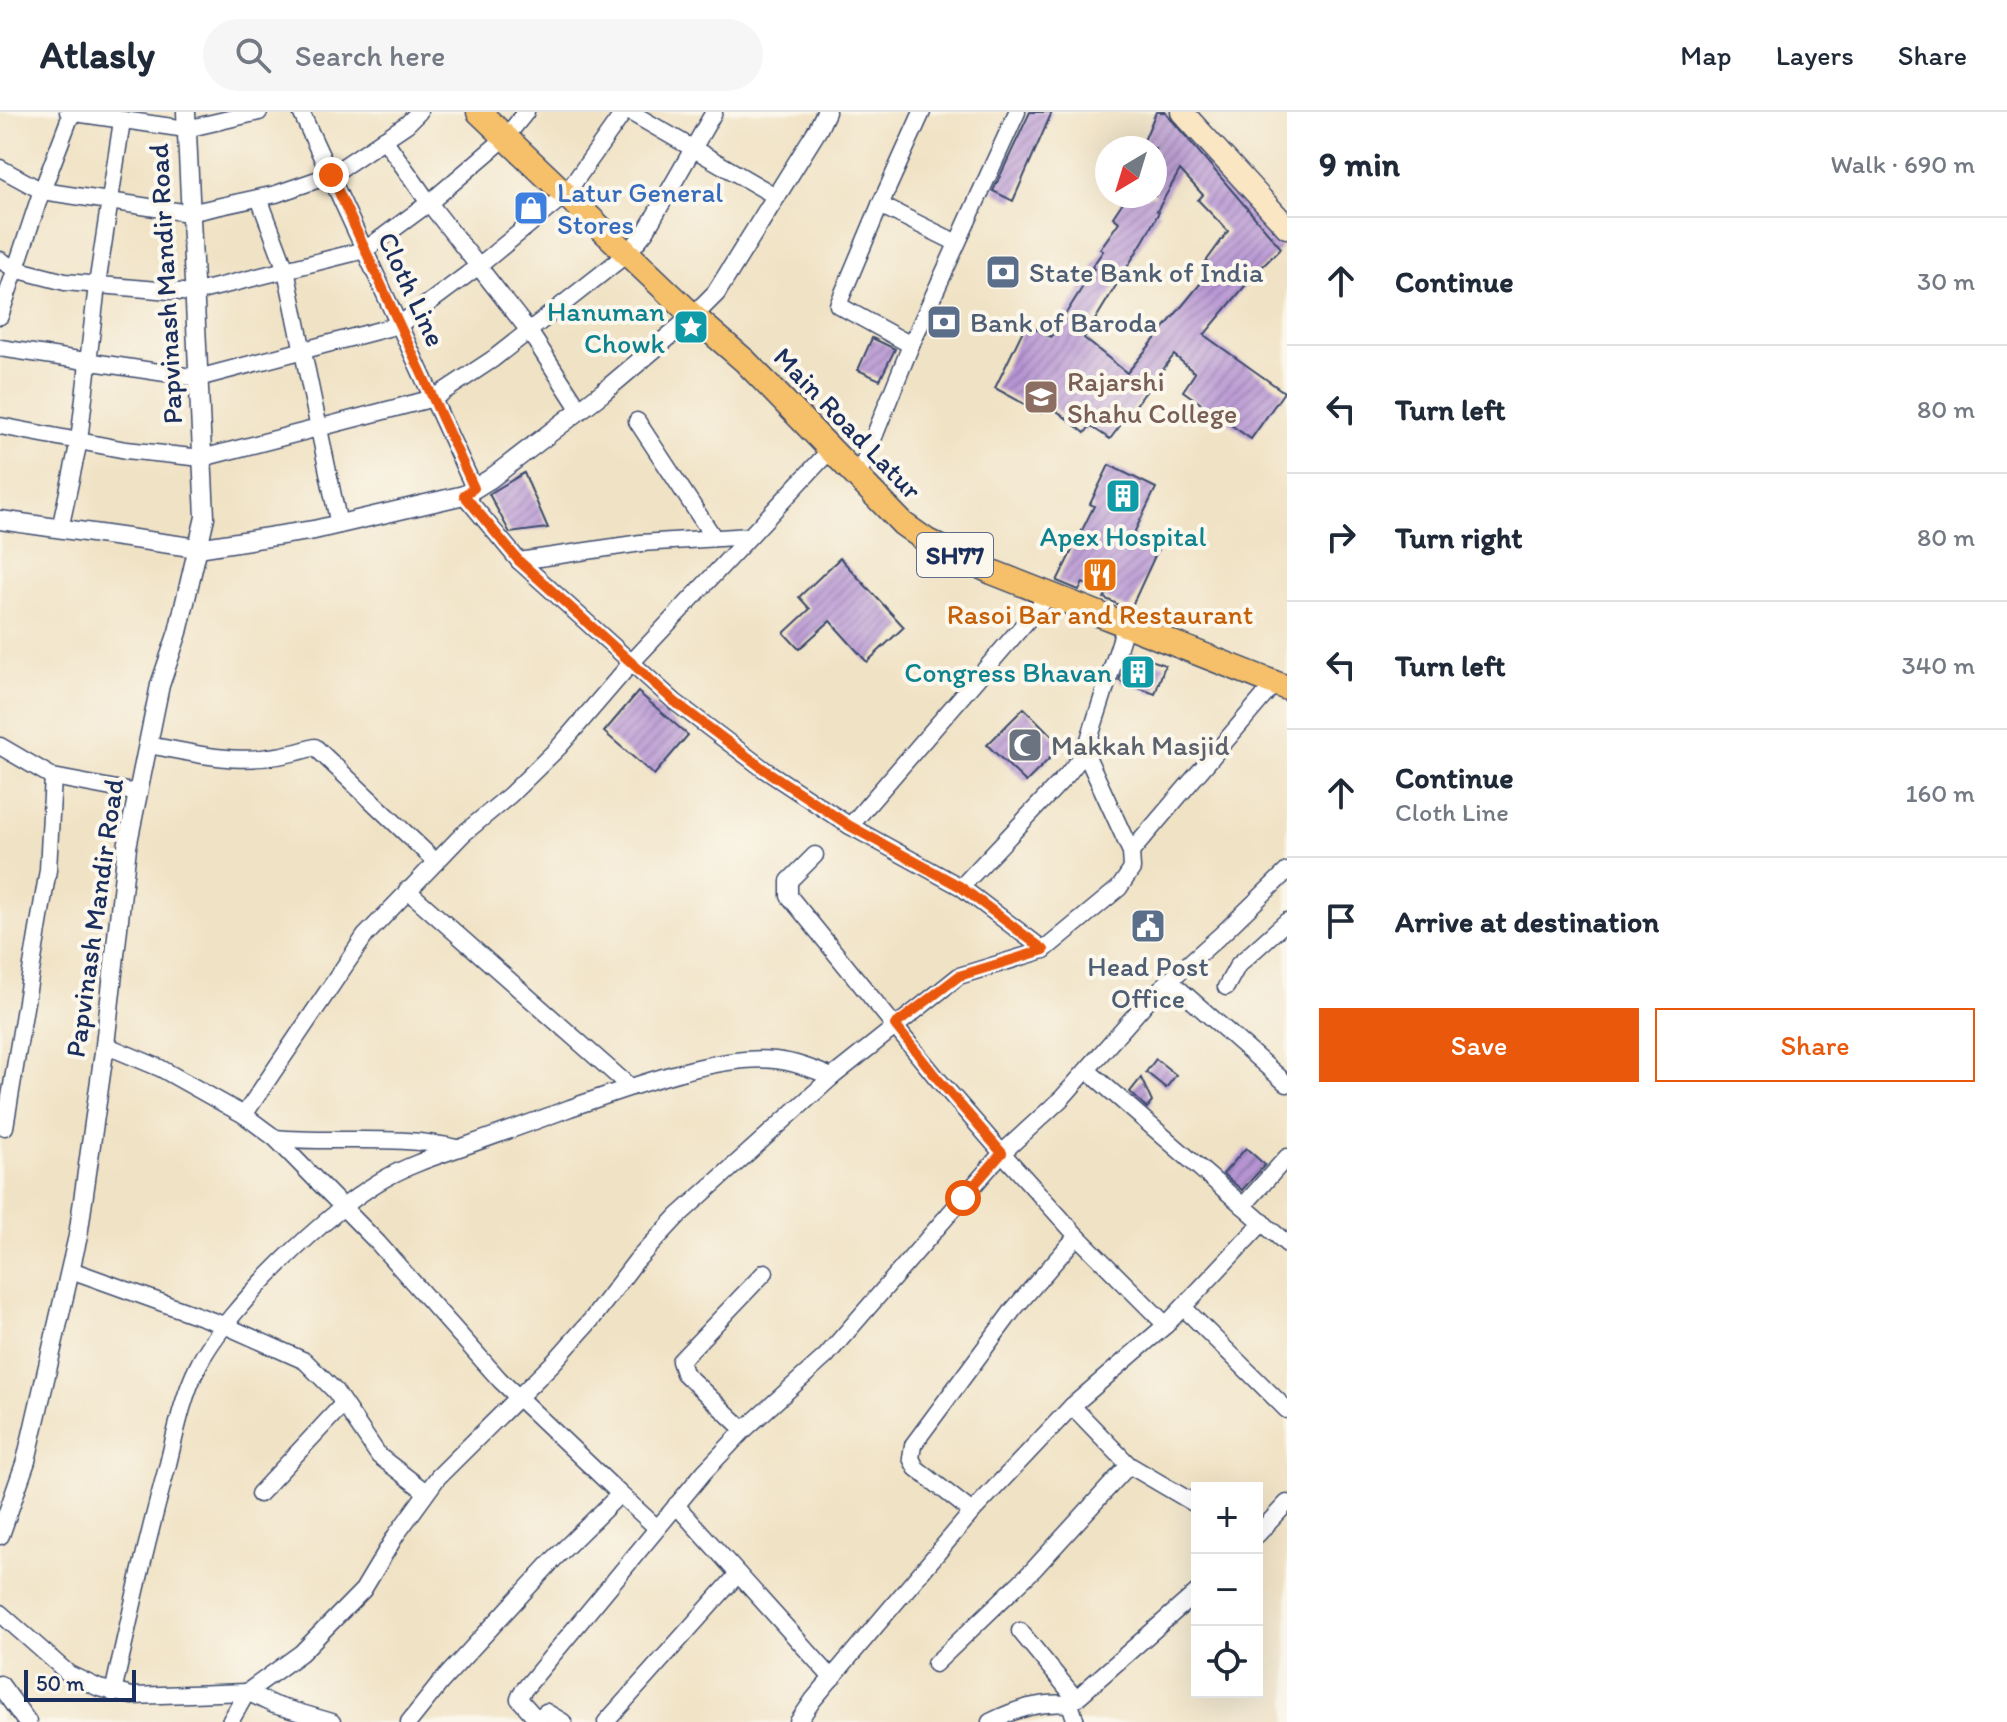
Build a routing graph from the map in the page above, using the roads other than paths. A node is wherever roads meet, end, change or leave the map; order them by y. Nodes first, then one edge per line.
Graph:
1 (259, 112) edge
2 (301, 112) edge
3 (419, 112) edge
4 (479, 112) edge
5 (526, 112) edge
6 (624, 112) edge
7 (630, 112) edge
8 (714, 112) edge
9 (826, 112) edge
10 (922, 112) edge
11 (1017, 112) edge
12 (1182, 112) edge
13 (71, 113) edge
14 (122, 121) junction
15 (186, 121) edge
16 (505, 138) junction
17 (384, 139) junction
18 (693, 147) junction
19 (0, 168) edge
20 (331, 175) junction
21 (42, 191) junction
22 (565, 195) junction
23 (777, 197) junction
24 (259, 198) junction
25 (109, 201) junction
26 (429, 203) junction
27 (880, 205) junction
28 (189, 213) junction
29 (1287, 227) edge
30 (957, 243) junction
31 (365, 250) junction
32 (628, 253) junction
33 (0, 260) edge
34 (480, 265) junction
35 (15, 269) junction
36 (286, 270) junction
37 (97, 285) junction
38 (193, 293) junction
39 (0, 316) edge
40 (693, 316) junction
41 (399, 325) junction
42 (529, 331) junction
43 (911, 345) junction
44 (0, 348) edge
45 (302, 350) junction
46 (89, 361) junction
47 (198, 378) junction
48 (434, 398) junction
49 (580, 410) junction
50 (637, 421) dead end
51 (0, 426) edge
52 (320, 429) junction
53 (79, 441) junction
54 (831, 449) junction
55 (202, 458) junction
56 (857, 479) junction
57 (469, 492) junction
58 (0, 520) edge
59 (339, 525) junction
60 (60, 529) junction
61 (750, 536) junction
62 (714, 538) junction
63 (198, 548) junction
64 (519, 561) junction
65 (1050, 594) junction
66 (1126, 624) junction
67 (632, 662) junction
68 (1281, 685) edge
69 (148, 745) junction
70 (0, 746) edge
71 (1085, 752) junction
72 (53, 777) junction
73 (138, 793) junction
74 (850, 826) junction
75 (1131, 852) junction
76 (815, 855) dead end
77 (436, 862) junction
78 (1287, 871) edge
79 (961, 887) junction
80 (407, 890) junction
81 (1287, 921) edge
82 (1044, 950) junction
83 (1170, 981) junction
84 (1226, 987) dead end
85 (895, 1025) junction
86 (105, 1045) junction
87 (1087, 1070) junction
88 (832, 1077) junction
89 (1287, 1084) edge
90 (630, 1087) junction
91 (244, 1115) junction
92 (5, 1127) dead end
93 (275, 1138) junction
94 (458, 1148) junction
95 (1002, 1153) junction
96 (1287, 1157) edge
97 (1243, 1206) junction
98 (344, 1207) junction
99 (1263, 1222) junction
100 (1077, 1236) junction
101 (1287, 1244) edge
102 (71, 1270) junction
103 (765, 1272) dead end
104 (1184, 1308) junction
105 (224, 1325) junction
106 (1166, 1325) junction
107 (518, 1399) junction
108 (343, 1404) junction
109 (1072, 1406) junction
110 (1287, 1410) edge
111 (744, 1430) junction
112 (1129, 1465) junction
113 (426, 1492) junction
114 (259, 1494) dead end
115 (620, 1494) junction
116 (1191, 1501) edge
117 (1287, 1503) edge
118 (676, 1505) junction
119 (972, 1512) junction
120 (657, 1528) junction
121 (1263, 1529) edge
122 (0, 1535) edge
123 (738, 1574) junction
124 (1191, 1597) edge
125 (0, 1613) edge
126 (1020, 1631) dead end
127 (935, 1664) dead end
128 (832, 1678) junction
129 (0, 1685) edge
130 (247, 1692) junction
131 (113, 1693) junction
132 (1073, 1701) junction
133 (804, 1719) edge
134 (535, 1720) edge
135 (27, 1722) edge
136 (230, 1722) edge
137 (332, 1722) edge
138 (409, 1722) edge
139 (563, 1722) edge
140 (606, 1722) edge
141 (990, 1722) edge
142 (1076, 1722) edge

1 - 15 street
2 - 20 street, Cloth Line
3 - 17 street
4 - 16 main road, Main Road Latur / SH77
5 - 16 street
6 - 22 street
7 - 18 street
8 - 18 street
9 - 23 street
10 - 27 street
11 - 30 street
12 - 29 main road
13 - 14 street
13 - 21 street
14 - 15 street
14 - 25 street
15 - 28 street, Papvinash Mandir Road
16 - 22 main road, Main Road Latur / SH77
16 - 26 street
17 - 20 street
17 - 26 street
18 - 23 street
18 - 32 street
19 - 21 street
20 - 24 street
20 - 31 street, Cloth Line
21 - 25 street
21 - 35 street
22 - 32 main road, Main Road Latur / SH77
22 - 34 street
23 - 40 street
24 - 28 street
24 - 36 street
25 - 28 street
25 - 37 street
26 - 31 street
26 - 34 street
27 - 30 street
27 - 43 street
28 - 38 street, Papvinash Mandir Road
30 - 43 street
31 - 36 street
31 - 41 street, Cloth Line
32 - 40 main road, Main Road Latur / SH77
32 - 42 street
33 - 35 street
34 - 41 street
34 - 42 street
35 - 37 street
35 - 39 street
36 - 38 street
36 - 45 street
37 - 38 street
37 - 46 street
38 - 47 street, Papvinash Mandir Road
40 - 49 street
40 - 54 main road, Main Road Latur / SH77
41 - 45 street
41 - 48 street, Cloth Line
42 - 48 street
42 - 49 street
43 - 56 street
44 - 46 street
45 - 47 street
45 - 52 street
46 - 47 street
46 - 53 street
47 - 55 street, Papvinash Mandir Road
48 - 52 street
48 - 57 street, Cloth Line
49 - 57 street
50 - 62 street
51 - 53 street
52 - 55 street
52 - 59 street
53 - 55 street
53 - 60 street
54 - 56 main road, Main Road Latur / SH77
54 - 61 street
55 - 63 street, Papvinash Mandir Road
56 - 65 main road, Main Road Latur / SH77
57 - 59 street
57 - 64 street, Cloth Line
58 - 60 street
59 - 63 street
60 - 63 street
61 - 62 street
61 - 67 street
62 - 64 street
63 - 69 street, Papvinash Mandir Road
64 - 67 street, Cloth Line
65 - 66 main road, Main Road Latur / SH77
65 - 74 street
66 - 68 main road, Main Road Latur / SH77
66 - 71 street
67 - 74 street, Cloth Line
67 - 77 street
68 - 75 street
69 - 73 street, Papvinash Mandir Road
69 - 77 street
70 - 72 street
71 - 75 street
71 - 79 street
72 - 73 street
72 - 92 street
73 - 86 street, Papvinash Mandir Road
74 - 79 street, Cloth Line
75 - 82 street
76 - 85 street
77 - 80 street
78 - 83 street
79 - 82 street, Cloth Line
80 - 90 street
80 - 91 street
81 - 84 street
82 - 85 street
83 - 87 street
83 - 89 street
85 - 88 street
85 - 95 street
86 - 91 street
86 - 102 street, Papvinash Mandir Road
87 - 95 street
87 - 97 street
88 - 90 street
88 - 107 street
90 - 94 street
91 - 93 street
93 - 94 street
93 - 98 street
94 - 98 street
95 - 100 street
95 - 111 street
96 - 97 street
97 - 99 street
98 - 105 street
98 - 107 street
99 - 101 street
99 - 104 street
100 - 106 street
100 - 119 street
102 - 105 street
102 - 122 street, Papvinash Mandir Road
103 - 111 street
104 - 106 street
104 - 110 street
105 - 108 street
105 - 131 street
106 - 109 street
107 - 113 street
107 - 115 street
108 - 113 street
108 - 114 street
109 - 112 street
109 - 119 street
111 - 118 street
112 - 116 street
112 - 127 street
113 - 130 street
115 - 120 street
115 - 138 street
117 - 121 street
118 - 120 street
118 - 123 street
119 - 128 street
120 - 134 street
123 - 128 street
123 - 140 street
124 - 132 street
125 - 131 street
126 - 132 street
128 - 133 street
129 - 135 street
130 - 131 street
130 - 136 street
130 - 137 street
132 - 141 street
132 - 142 street
134 - 139 street

